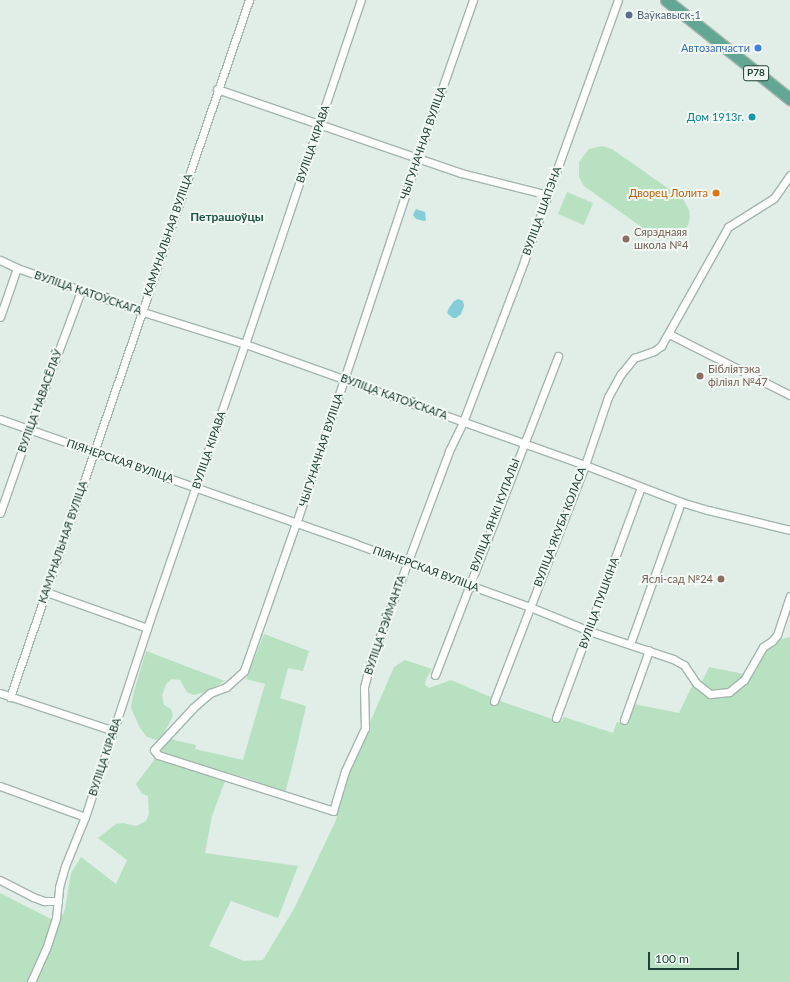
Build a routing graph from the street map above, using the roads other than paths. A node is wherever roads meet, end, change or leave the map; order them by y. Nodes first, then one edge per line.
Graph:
1 (249, 0) edge
2 (361, 0) edge
3 (473, 0) edge
4 (618, 0) edge
5 (666, 0) edge
6 (217, 89) junction
7 (790, 100) edge
8 (319, 124) junction
9 (418, 157) junction
10 (790, 175) edge
11 (548, 196) junction
12 (0, 260) edge
13 (17, 268) junction
14 (82, 291) junction
15 (143, 312) junction
16 (0, 317) edge
17 (669, 334) junction
18 (246, 344) junction
19 (558, 356) dead end
20 (344, 380) junction
21 (790, 396) edge
22 (0, 419) edge
23 (463, 422) junction
24 (29, 430) junction
25 (523, 443) junction
26 (93, 453) junction
27 (585, 465) junction
28 (196, 487) junction
29 (641, 487) junction
30 (681, 502) junction
31 (0, 512) edge
32 (296, 523) junction
33 (790, 530) edge
34 (408, 562) junction
35 (469, 585) junction
36 (46, 592) junction
37 (790, 596) edge
38 (530, 607) junction
39 (147, 628) junction
40 (589, 630) junction
41 (630, 644) junction
42 (649, 650) junction
43 (435, 675) dead end
44 (0, 693) edge
45 (10, 697) junction
46 (494, 701) dead end
47 (556, 718) dead end
48 (624, 720) dead end
49 (114, 731) junction
50 (154, 750) joint
51 (0, 786) edge
52 (85, 817) junction
53 (0, 880) edge
54 (58, 901) junction
55 (31, 982) edge

1 - 6 street, КАМУНАЛЬНАЯ ВУЛІЦА
2 - 8 street, ВУЛІЦА КІРАВА
3 - 9 street, ЧЫГУНАЧНАЯ ВУЛІЦА
4 - 11 street, ВУЛІЦА ШАПЭНА
5 - 7 main road, Р78
6 - 8 street
6 - 15 street, КАМУНАЛЬНАЯ ВУЛІЦА
8 - 9 street
8 - 18 street, ВУЛІЦА КІРАВА
9 - 11 street
9 - 20 street, ЧЫГУНАЧНАЯ ВУЛІЦА
10 - 17 street
11 - 23 street, ВУЛІЦА ШАПЭНА
12 - 13 street, ВУЛІЦА КАТОЎСКАГА
13 - 14 street, ВУЛІЦА КАТОЎСКАГА
13 - 16 street
14 - 15 street, ВУЛІЦА КАТОЎСКАГА
14 - 24 street, ВУЛІЦА НАВАСЁЛАЎ
15 - 18 street, ВУЛІЦА КАТОЎСКАГА
15 - 26 street, КАМУНАЛЬНАЯ ВУЛІЦА
17 - 21 street
17 - 27 street, ВУЛІЦА ЯКУБА КОЛАСА
18 - 20 street, ВУЛІЦА КАТОЎСКАГА
18 - 28 street, ВУЛІЦА КІРАВА
19 - 25 street, ВУЛІЦА ЯНКІ КУПАЛЫ
20 - 23 street, ВУЛІЦА КАТОЎСКАГА
20 - 32 street, ЧЫГУНАЧНАЯ ВУЛІЦА
22 - 24 street, ПІЯНЕРСКАЯ ВУЛІЦА
23 - 25 street, ВУЛІЦА КАТОЎСКАГА
23 - 34 street, ВУЛІЦА РЭЙМАНТА
24 - 26 street, ПІЯНЕРСКАЯ ВУЛІЦА
24 - 31 street, ВУЛІЦА НАВАСЁЛАЎ
25 - 27 street, ВУЛІЦА КАТОЎСКАГА
25 - 35 street, ВУЛІЦА ЯНКІ КУПАЛЫ
26 - 28 street, ПІЯНЕРСКАЯ ВУЛІЦА
26 - 36 street, КАМУНАЛЬНАЯ ВУЛІЦА
27 - 29 street, ВУЛІЦА КАТОЎСКАГА
27 - 38 street, ВУЛІЦА ЯКУБА КОЛАСА
28 - 32 street, ПІЯНЕРСКАЯ ВУЛІЦА
28 - 39 street, ВУЛІЦА КІРАВА
29 - 30 street, ВУЛІЦА КАТОЎСКАГА
29 - 40 street, ВУЛІЦА ПУШКІНА
30 - 33 street, ВУЛІЦА КАТОЎСКАГА
30 - 41 street
32 - 34 street, ПІЯНЕРСКАЯ ВУЛІЦА
32 - 50 street, ЧЫГУНАЧНАЯ ВУЛІЦА
34 - 35 street, ПІЯНЕРСКАЯ ВУЛІЦА
34 - 50 street, ВУЛІЦА РЭЙМАНТА
35 - 38 street, ПІЯНЕРСКАЯ ВУЛІЦА
35 - 43 street, ВУЛІЦА ЯНКІ КУПАЛЫ
36 - 39 street
36 - 45 street, КАМУНАЛЬНАЯ ВУЛІЦА
37 - 42 street, ПІЯНЕРСКАЯ ВУЛІЦА
38 - 40 street, ПІЯНЕРСКАЯ ВУЛІЦА
38 - 46 street, ВУЛІЦА ЯКУБА КОЛАСА
39 - 49 street, ВУЛІЦА КІРАВА
40 - 41 street, ПІЯНЕРСКАЯ ВУЛІЦА
40 - 47 street, ВУЛІЦА ПУШКІНА
41 - 42 street, ПІЯНЕРСКАЯ ВУЛІЦА
42 - 48 street
44 - 45 street
45 - 49 street
49 - 52 street, ВУЛІЦА КІРАВА
51 - 52 street
52 - 54 street, ВУЛІЦА КІРАВА
53 - 54 street
54 - 55 street, ВУЛІЦА КІРАВА

